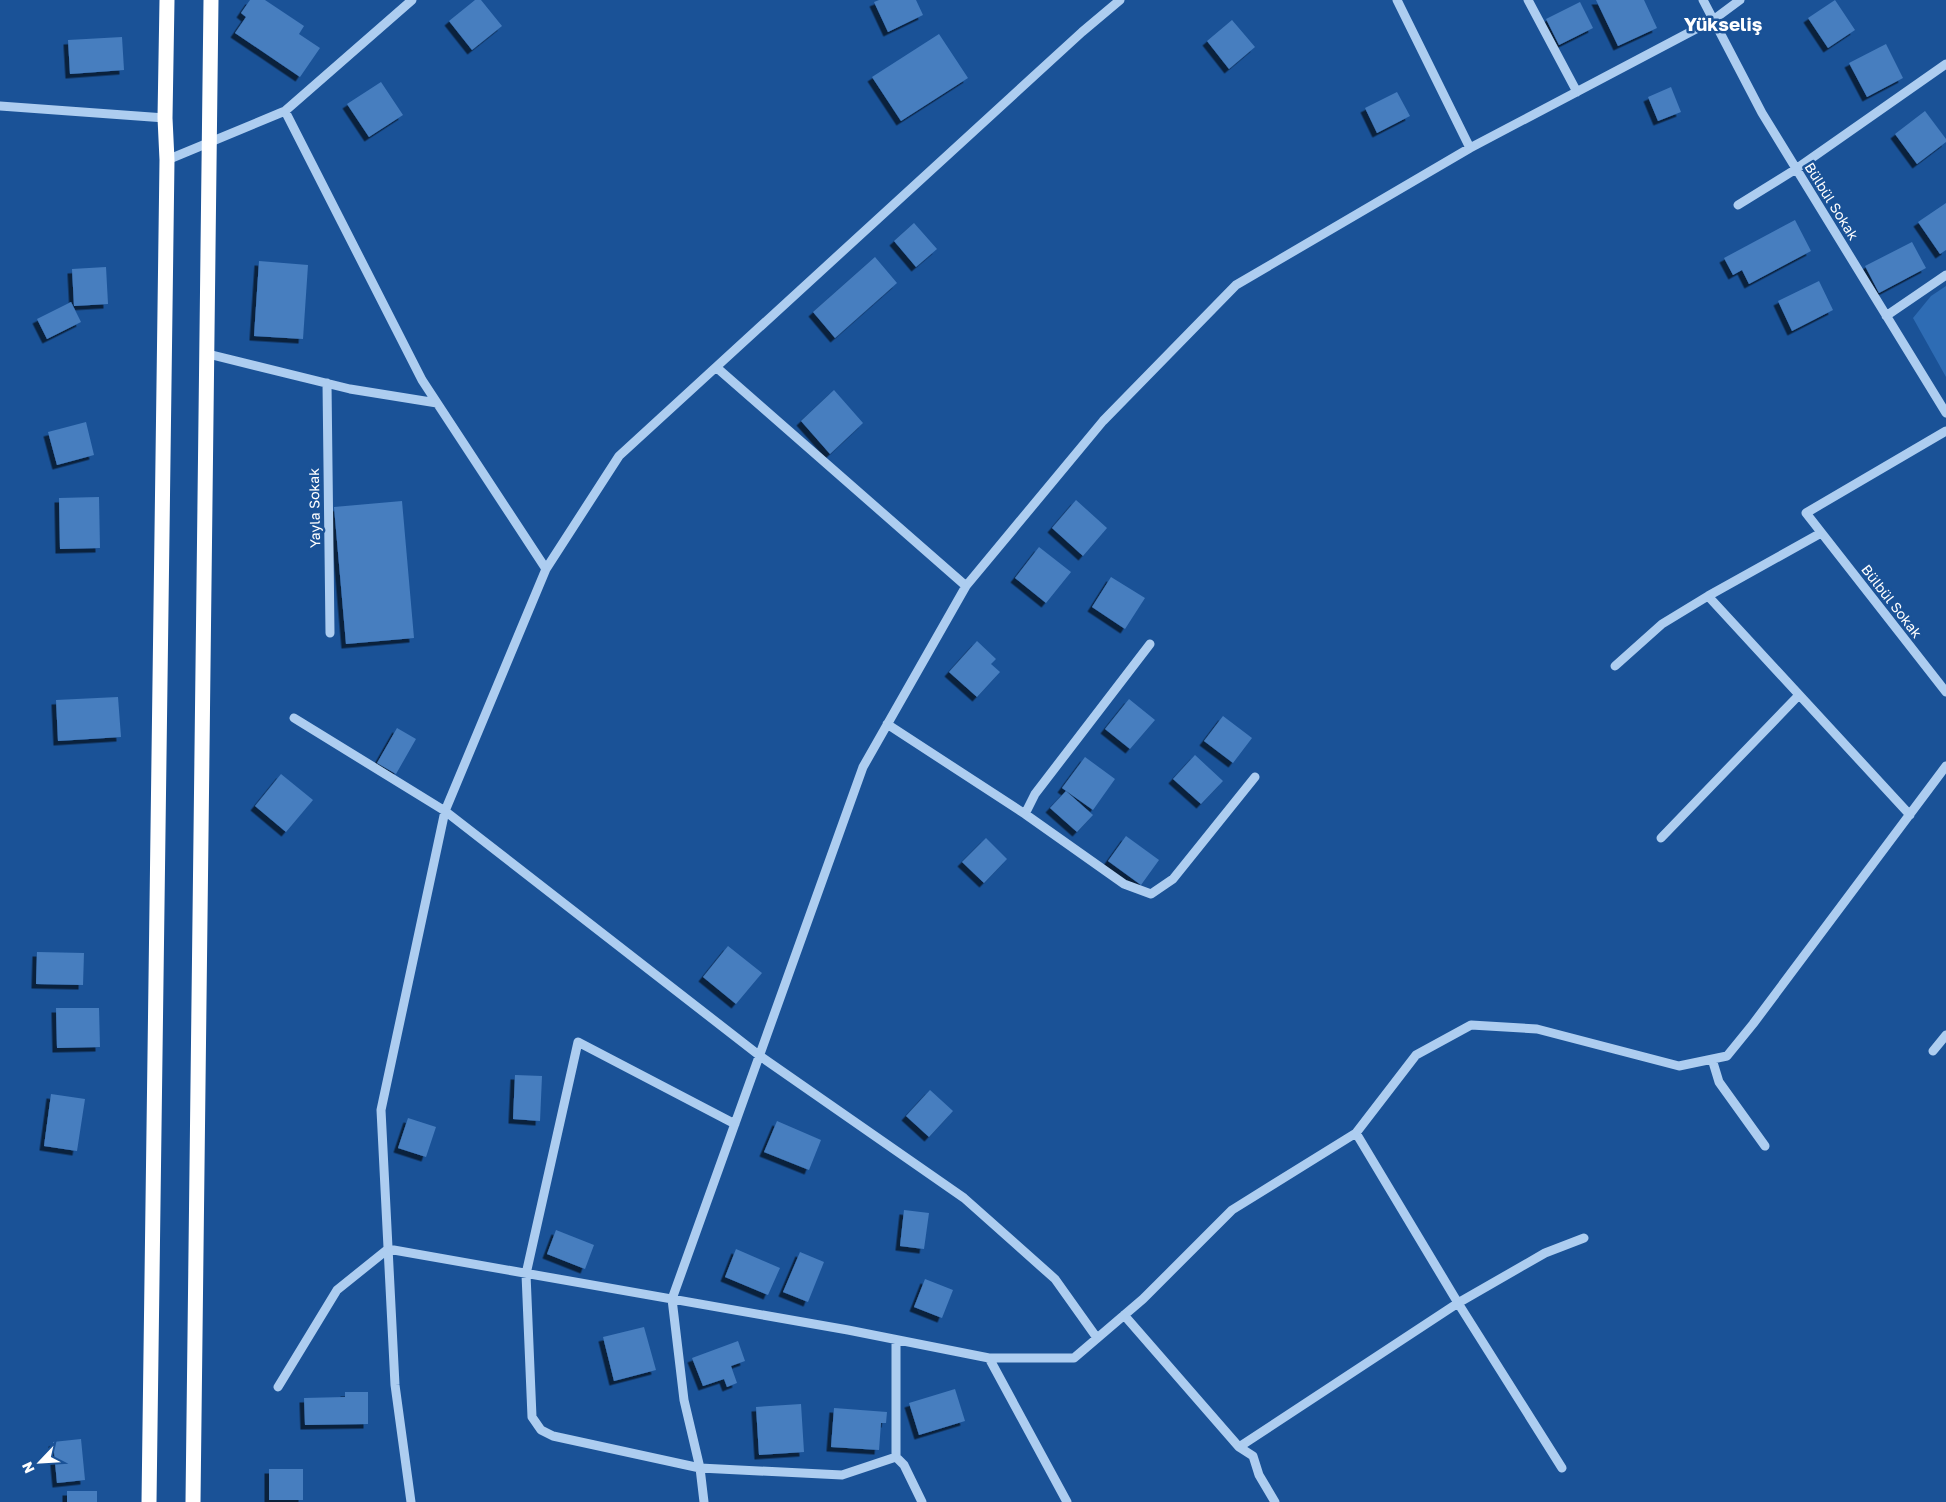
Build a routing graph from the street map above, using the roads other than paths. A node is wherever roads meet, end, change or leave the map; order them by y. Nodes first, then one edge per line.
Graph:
1 (167, 0) edge
2 (211, 0) edge
3 (412, 0) edge
4 (1120, 0) edge
5 (1397, 0) edge
6 (1528, 0) edge
7 (1703, 0) edge
8 (1740, 0) edge
9 (1713, 20) junction
10 (1946, 64) edge
11 (1577, 92) junction
12 (0, 106) edge
13 (285, 111) junction
14 (165, 118) junction
15 (210, 144) junction
16 (1470, 148) junction
17 (167, 160) junction
18 (1796, 169) junction
19 (1738, 205) dead end
20 (1946, 275) edge
21 (1886, 316) junction
22 (208, 354) junction
23 (716, 367) junction
24 (327, 384) junction
25 (437, 403) junction
26 (1946, 412) edge
27 (1946, 431) edge
28 (1821, 533) junction
29 (546, 569) junction
30 (966, 586) junction
31 (1708, 596) junction
32 (330, 633) dead end
33 (1150, 644) dead end
34 (1615, 666) dead end
35 (1946, 692) edge
36 (1799, 695) junction
37 (294, 718) dead end
38 (887, 724) junction
39 (1946, 766) edge
40 (1255, 776) dead end
41 (445, 812) junction
42 (1025, 814) junction
43 (1910, 815) junction
44 (1660, 838) dead end
45 (1946, 1035) edge
46 (1933, 1051) dead end
47 (760, 1056) junction
48 (1712, 1059) junction
49 (735, 1124) junction
50 (1356, 1133) junction
51 (1765, 1146) dead end
52 (1584, 1238) dead end
53 (388, 1249) junction
54 (526, 1274) junction
55 (672, 1300) junction
56 (1458, 1303) junction
57 (1124, 1315) junction
58 (1097, 1338) junction
59 (896, 1340) junction
60 (989, 1358) junction
61 (278, 1387) dead end
62 (1239, 1447) junction
63 (896, 1458) junction
64 (700, 1468) junction
65 (1562, 1468) dead end
66 (149, 1502) edge
67 (193, 1502) edge
68 (411, 1502) edge
69 (704, 1502) edge
70 (922, 1502) edge
71 (1067, 1502) edge
72 (1275, 1502) edge

1 - 14 highway
2 - 15 highway
3 - 13 street
4 - 23 street
5 - 16 street
6 - 11 street
7 - 9 street, Bülbül Sokak
8 - 9 street
9 - 11 street
9 - 18 street, Bülbül Sokak
10 - 18 street
11 - 16 street
12 - 14 street
13 - 15 street
13 - 25 street
14 - 17 highway
15 - 17 street
15 - 22 highway
16 - 30 street
17 - 66 highway
18 - 19 street
18 - 21 street, Bülbül Sokak
20 - 21 street
21 - 26 street, Bülbül Sokak
22 - 24 street
22 - 67 highway
23 - 29 street
23 - 30 street
24 - 25 street
24 - 32 street, Yayla Sokak
25 - 29 street
27 - 28 street, Bülbül Sokak
28 - 31 street
28 - 35 street, Bülbül Sokak
29 - 41 street
30 - 38 street
31 - 34 street
31 - 36 street
33 - 42 street
36 - 43 street
36 - 44 street
37 - 41 street
38 - 42 street
38 - 47 street
39 - 43 street
40 - 42 street
41 - 47 street
41 - 53 street
43 - 48 street
45 - 46 street
47 - 49 street
47 - 58 street
48 - 50 street
48 - 51 street
49 - 54 street
49 - 55 street
50 - 56 street
50 - 57 street
52 - 56 street
53 - 54 street
53 - 61 street
53 - 68 street
54 - 55 street
54 - 64 street
55 - 59 street
55 - 64 street
56 - 62 street
56 - 65 street
57 - 58 street
57 - 62 street
58 - 60 street
59 - 60 street
59 - 63 street
60 - 71 street
62 - 72 street
63 - 64 street
63 - 70 street
64 - 69 street

